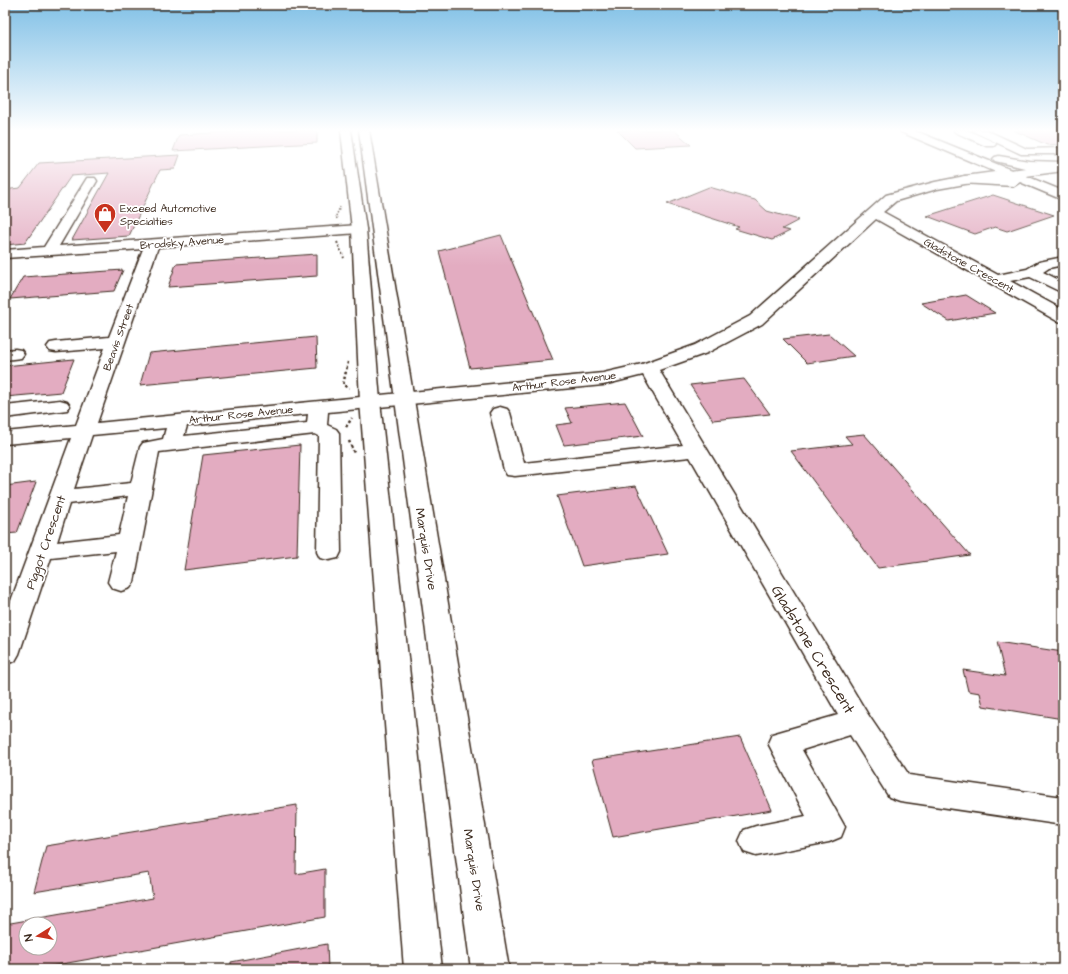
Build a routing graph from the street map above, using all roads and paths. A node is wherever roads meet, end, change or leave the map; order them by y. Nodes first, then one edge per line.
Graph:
1 (352, 175) edge
2 (371, 175) edge
3 (973, 175) edge
4 (999, 175) edge
5 (1016, 175) edge
6 (1035, 175) edge
7 (91, 180) dead end
8 (965, 180) junction
9 (1061, 186) edge
10 (875, 213) junction
11 (359, 229) junction
12 (152, 244) junction
13 (49, 251) junction
14 (5, 254) edge
15 (1063, 262) edge
16 (1032, 272) junction
17 (996, 280) junction
18 (1063, 288) edge
19 (1063, 317) edge
20 (116, 342) junction
21 (56, 347) dead end
22 (648, 368) junction
23 (404, 398) junction
24 (370, 401) junction
25 (60, 406) dead end
26 (318, 406) junction
27 (13, 411) edge
28 (500, 413) dead end
29 (178, 420) junction
30 (317, 428) junction
31 (84, 430) junction
32 (7, 438) edge
33 (172, 444) junction
34 (696, 450) junction
35 (141, 488) junction
36 (60, 498) junction
37 (130, 542) junction
38 (41, 551) junction
39 (329, 552) dead end
40 (121, 582) dead end
41 (5, 654) edge
42 (857, 721) junction
43 (1063, 811) edge
44 (756, 842) dead end
45 (423, 969) edge
46 (490, 969) edge

1 - 11 main road
2 - 23 main road, Marquis Drive
3 - 8 main road
4 - 8 main road, Arthur Rose Avenue
5 - 9 main road
6 - 9 main road
7 - 13 main road
8 - 9 main road
8 - 10 main road, Arthur Rose Avenue
10 - 17 main road, Gladstone Crescent
10 - 22 main road, Arthur Rose Avenue
11 - 12 main road, Brodsky Avenue
11 - 24 main road
12 - 13 main road, Brodsky Avenue
12 - 20 main road, Beavis Street
13 - 14 main road, Brodsky Avenue
15 - 16 main road
16 - 17 main road
16 - 18 main road
17 - 19 main road, Gladstone Crescent
20 - 21 main road
20 - 31 main road, Beavis Street
22 - 23 main road, Arthur Rose Avenue
22 - 34 main road, Gladstone Crescent
23 - 24 main road, Arthur Rose Avenue
23 - 46 main road, Marquis Drive
24 - 26 main road, Arthur Rose Avenue
24 - 45 main road
25 - 27 main road
26 - 29 main road, Arthur Rose Avenue
26 - 30 main road
27 - 32 main road
28 - 34 main road
29 - 31 main road, Arthur Rose Avenue
29 - 33 main road
30 - 33 main road
30 - 39 main road
31 - 32 main road, Arthur Rose Avenue
31 - 36 main road, Piggot Crescent
33 - 35 main road
34 - 42 main road, Gladstone Crescent
35 - 36 main road
35 - 37 main road
36 - 38 main road, Piggot Crescent
37 - 38 main road
37 - 40 main road
38 - 41 main road, Piggot Crescent
42 - 43 main road, Gladstone Crescent
42 - 44 main road

